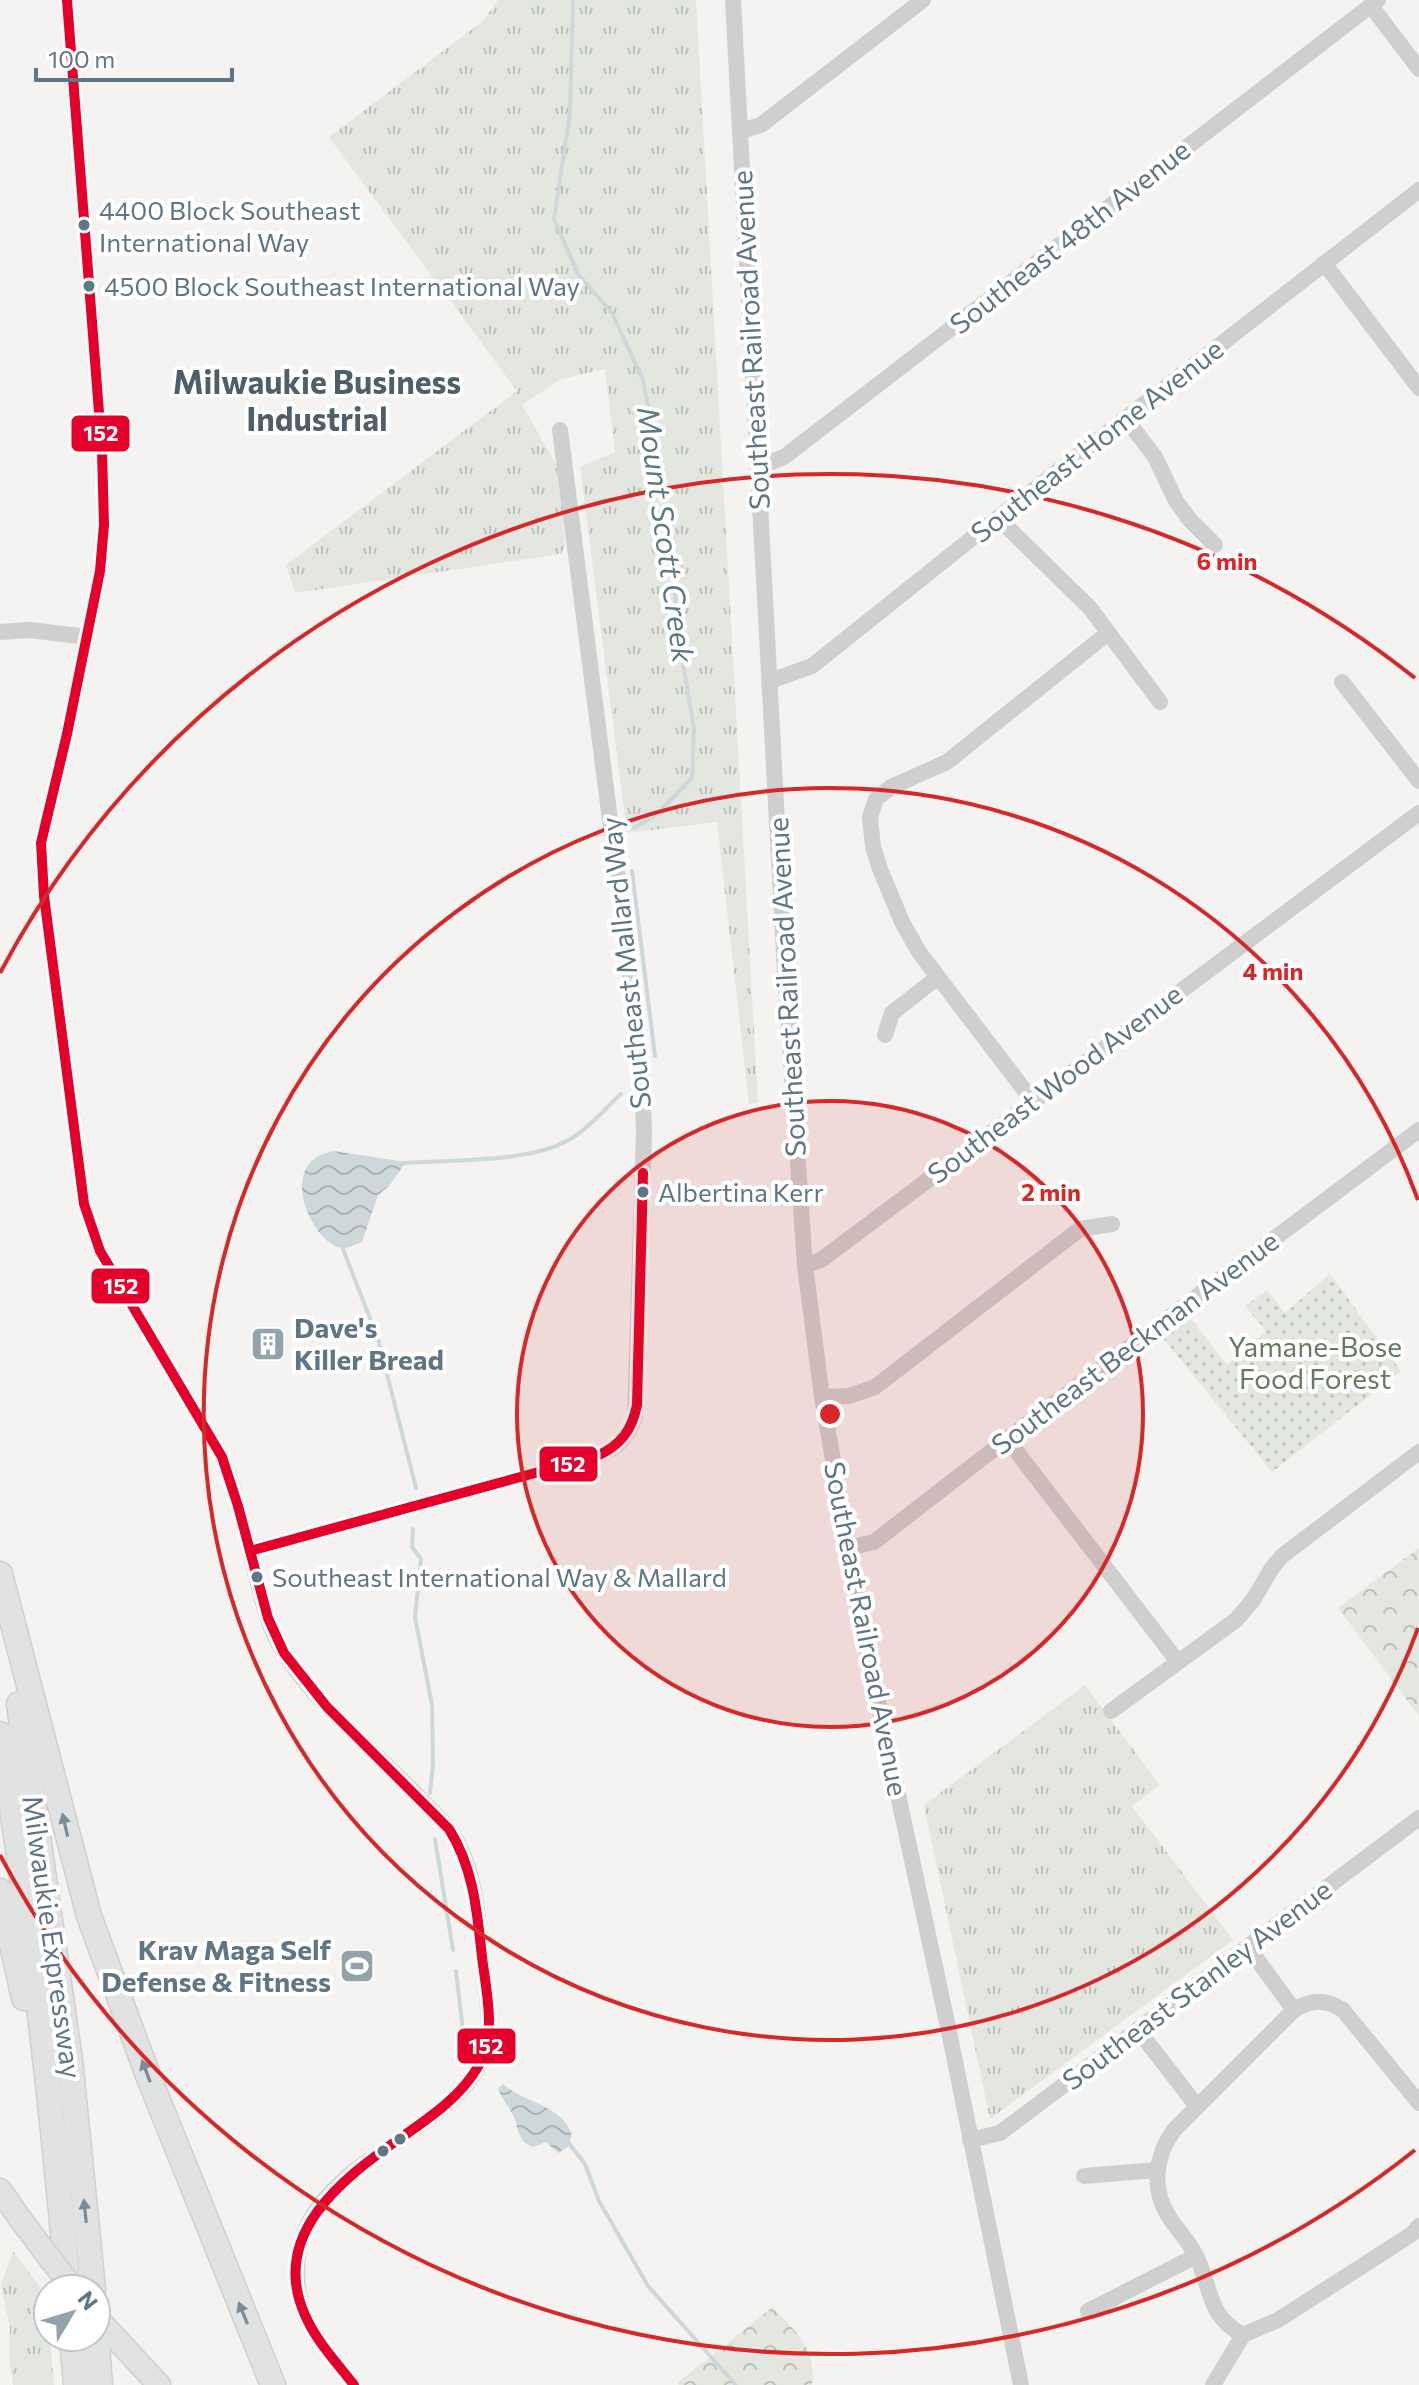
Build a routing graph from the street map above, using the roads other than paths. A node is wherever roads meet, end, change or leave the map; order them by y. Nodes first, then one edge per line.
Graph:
1 (67, 0) edge
2 (733, 0) edge
3 (923, 0) edge
4 (1374, 3) edge
5 (1419, 69) edge
6 (740, 131) junction
7 (1419, 190) edge
8 (1324, 263) junction
9 (1419, 388) edge
10 (1126, 419) junction
11 (560, 430) dead end
12 (759, 467) junction
13 (998, 518) junction
14 (1215, 545) dead end
15 (0, 632) edge
16 (1108, 633) junction
17 (87, 637) junction
18 (770, 681) junction
19 (1342, 682) dead end
20 (1160, 702) dead end
21 (1419, 781) edge
22 (1419, 813) edge
23 (938, 977) junction
24 (885, 1035) dead end
25 (1032, 1100) junction
26 (1419, 1130) edge
27 (1112, 1224) dead end
28 (805, 1266) junction
29 (822, 1397) junction
30 (1007, 1439) junction
31 (1419, 1452) edge
32 (848, 1548) junction
33 (250, 1551) junction
34 (0, 1574) edge
35 (0, 1586) edge
36 (1178, 1662) junction
37 (1111, 1711) dead end
38 (0, 1734) edge
39 (1419, 1818) edge
40 (0, 1891) edge
41 (1248, 1947) junction
42 (1294, 2010) junction
43 (1138, 2030) junction
44 (1419, 2103) edge
45 (1196, 2105) junction
46 (55, 2131) junction
47 (970, 2140) junction
48 (1157, 2170) junction
49 (1084, 2176) dead end
50 (8, 2207) edge
51 (1419, 2226) edge
52 (1196, 2256) junction
53 (58, 2273) edge
54 (68, 2273) edge
55 (91, 2273) edge
56 (1088, 2311) dead end
57 (112, 2335) edge
58 (1243, 2335) junction
59 (73, 2353) edge
60 (98, 2353) edge
61 (76, 2385) edge
62 (100, 2385) edge
63 (159, 2385) edge
64 (273, 2385) edge
65 (354, 2385) edge
66 (1021, 2385) edge
67 (1213, 2385) edge

1 - 17 street
2 - 6 street, Southeast Railroad Avenue
3 - 6 street
4 - 5 street
4 - 12 street, Southeast 48th Avenue
6 - 12 street, Southeast Railroad Avenue
7 - 8 street, Southeast Home Avenue
8 - 9 street
8 - 10 street, Southeast Home Avenue
10 - 13 street, Southeast Home Avenue
10 - 14 street
11 - 33 street, Southeast Mallard Way
12 - 18 street, Southeast Railroad Avenue
13 - 16 street
13 - 18 street, Southeast Home Avenue
15 - 17 street
16 - 20 street
16 - 23 street
17 - 33 street
18 - 28 street, Southeast Railroad Avenue
19 - 21 street
22 - 25 street, Southeast Wood Avenue
23 - 24 street
23 - 25 street
25 - 28 street, Southeast Wood Avenue
26 - 30 street, Southeast Beckman Avenue
27 - 29 street
28 - 29 street, Southeast Railroad Avenue
29 - 32 street, Southeast Railroad Avenue
30 - 32 street, Southeast Beckman Avenue
30 - 36 street
31 - 36 street
32 - 47 street, Southeast Railroad Avenue
33 - 65 street
64 -> 34 highway
55 -> 35 highway, Milwaukie Expressway
36 - 37 street
38 - 46 highway, Milwaukie Expressway
39 - 41 street, Southeast Stanley Avenue
40 - 46 highway
41 - 42 street
41 - 43 street, Southeast Stanley Avenue
42 - 44 street
42 - 45 street
43 - 45 street
43 - 47 street, Southeast Stanley Avenue
45 - 48 street
46 - 54 highway, Milwaukie Expressway
47 - 66 street, Southeast Railroad Avenue
48 - 49 street
48 - 52 street
50 - 53 main road, bridge
51 - 58 street
52 - 56 street
52 - 58 street
57 - 63 main road
58 - 67 street
59 - 61 highway
60 - 62 highway

